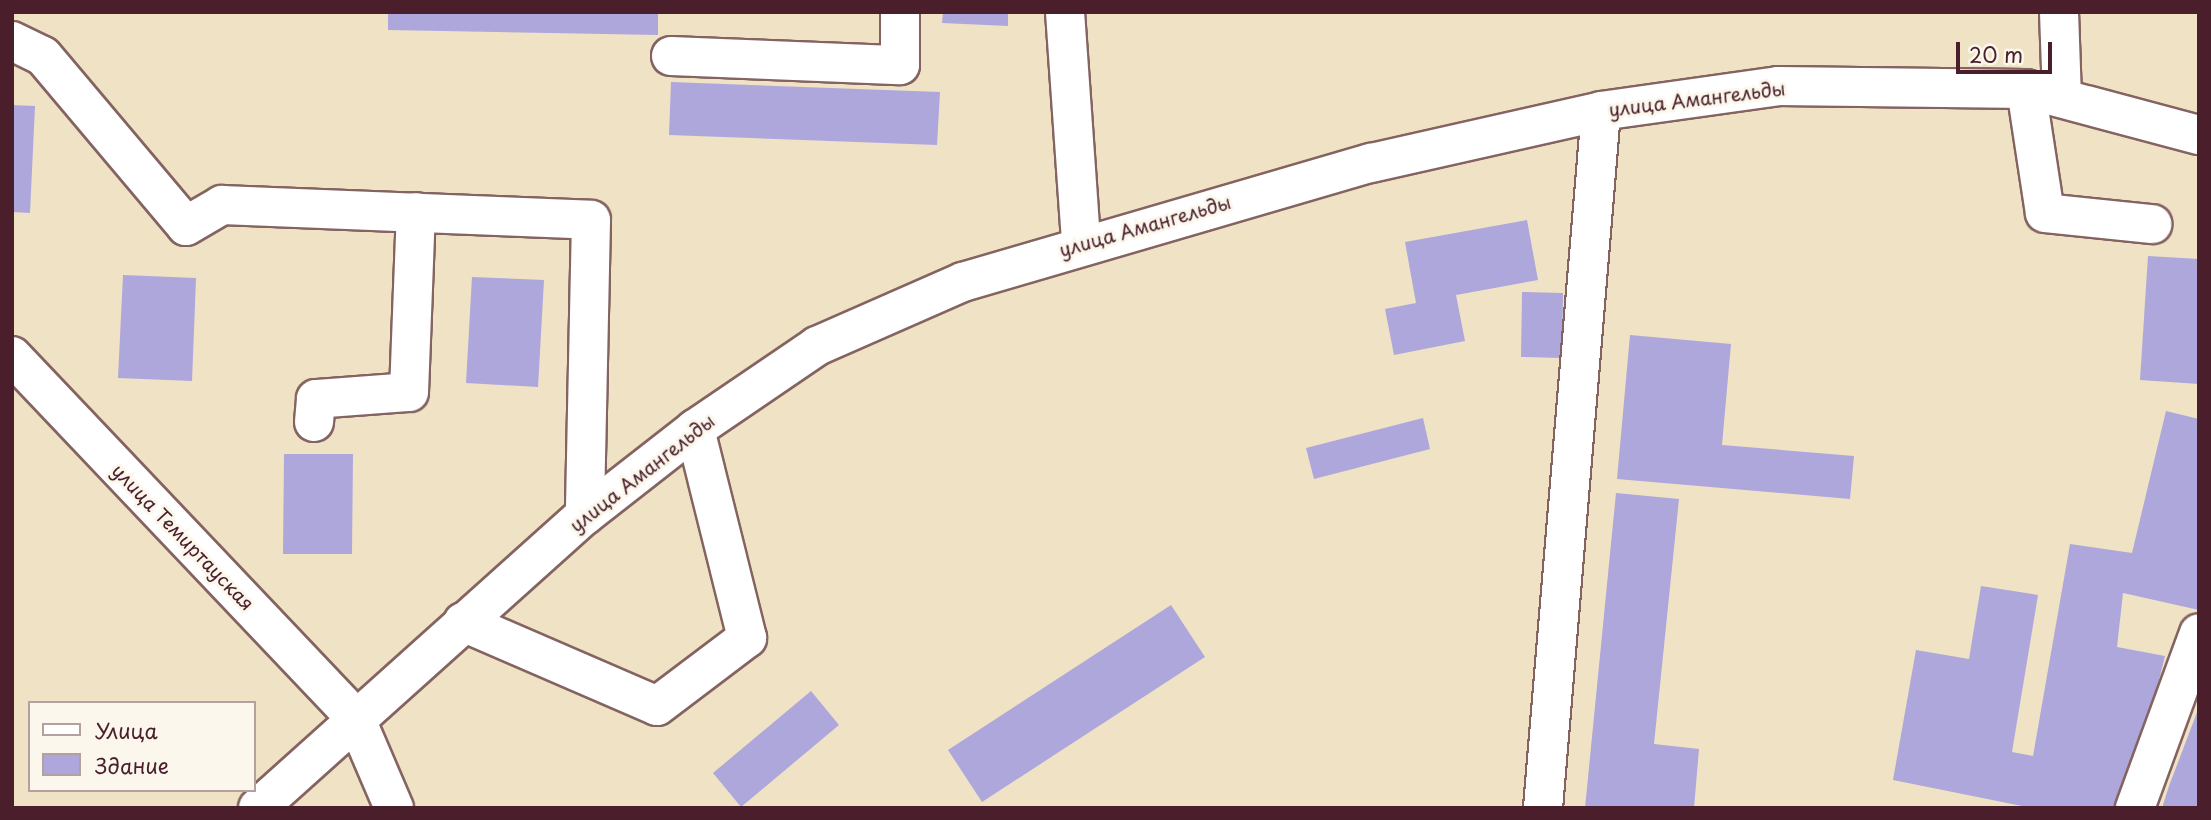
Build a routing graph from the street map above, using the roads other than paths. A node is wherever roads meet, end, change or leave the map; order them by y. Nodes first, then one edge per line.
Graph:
1 (900, 12) edge
2 (1065, 12) edge
3 (2059, 12) edge
4 (12, 41) edge
5 (671, 56) dead end
6 (2044, 93) junction
7 (1601, 111) junction
8 (2199, 135) edge
9 (416, 212) junction
10 (2152, 224) dead end
11 (1081, 242) junction
12 (12, 356) edge
13 (314, 422) dead end
14 (695, 429) junction
15 (585, 515) junction
16 (463, 622) junction
17 (2199, 633) edge
18 (355, 717) junction
19 (258, 808) edge
20 (394, 808) edge
21 (1542, 808) edge
22 (2135, 808) edge

1 - 5 street
2 - 11 street
3 - 6 street
4 - 9 street
6 - 7 street, улица Амангельды
6 - 8 street, улица Амангельды
6 - 10 street
7 - 11 street, улица Амангельды
7 - 21 street
9 - 13 street
9 - 15 street
11 - 14 street, улица Амангельды
12 - 18 street, улица Темиртауская
14 - 15 street, улица Амангельды
14 - 16 street
15 - 16 street, улица Амангельды
16 - 18 street, улица Амангельды
17 - 22 street
18 - 19 street, улица Амангельды
18 - 20 street

